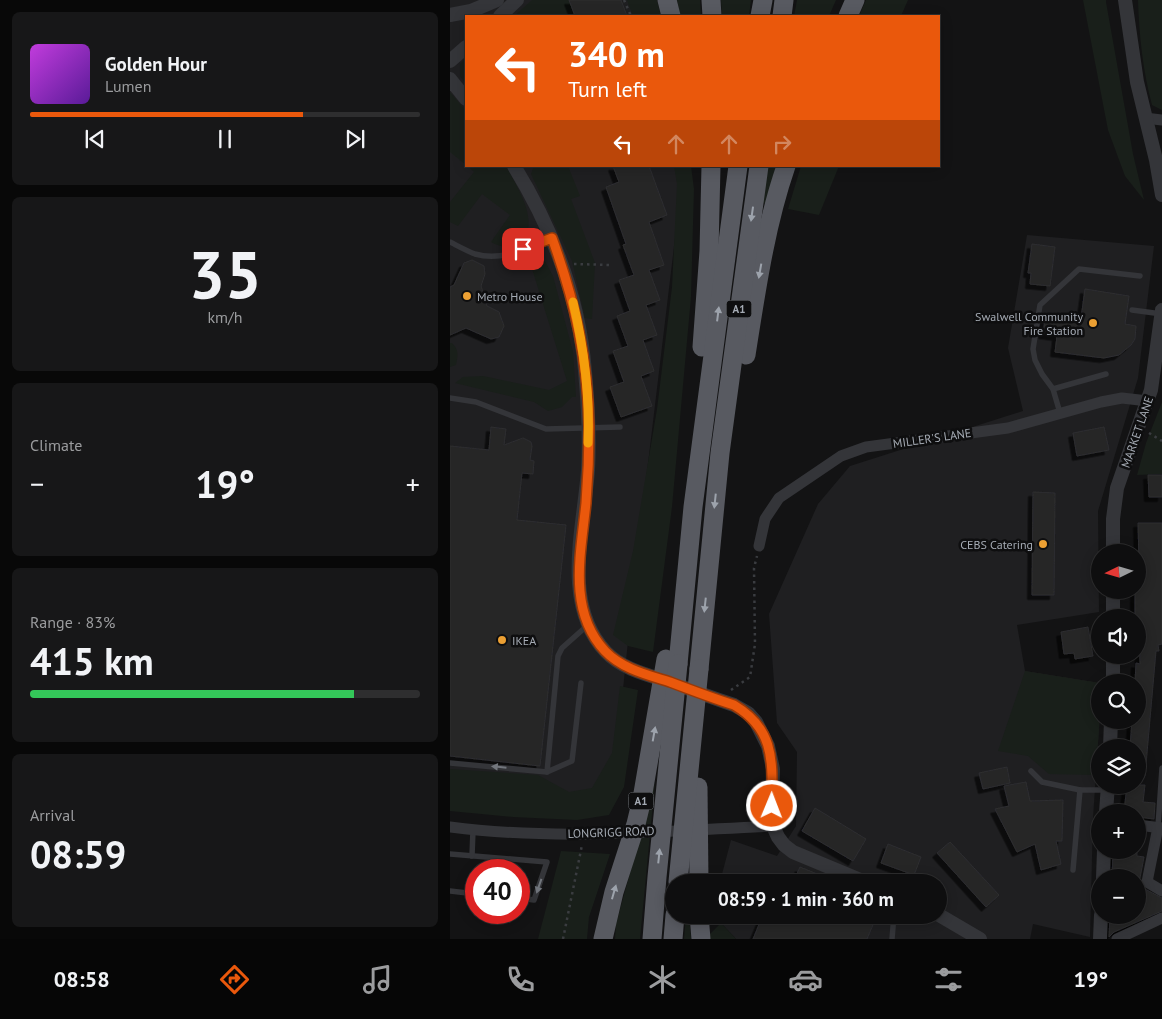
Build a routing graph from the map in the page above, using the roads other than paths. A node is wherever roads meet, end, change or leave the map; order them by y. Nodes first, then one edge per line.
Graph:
1 (485, 0) edge
2 (497, 0) edge
3 (517, 0) edge
4 (666, 0) edge
5 (711, 0) edge
6 (763, 0) edge
7 (784, 0) edge
8 (855, 0) edge
9 (1125, 0) edge
10 (471, 11) junction
11 (451, 15) edge
12 (501, 15) edge
13 (671, 15) edge
14 (712, 15) edge
15 (760, 15) edge
16 (782, 15) edge
17 (848, 15) edge
18 (465, 48) edge
19 (450, 61) edge
20 (450, 79) edge
21 (465, 98) edge
22 (1145, 118) junction
23 (1162, 120) edge
24 (516, 167) edge
25 (701, 167) edge
26 (711, 167) edge
27 (738, 167) edge
28 (759, 167) edge
29 (786, 167) edge
30 (1162, 195) edge
31 (552, 238) junction
32 (450, 242) edge
33 (708, 251) junction
34 (1140, 276) dead end
35 (1132, 310) dead end
36 (1162, 310) edge
37 (1162, 314) edge
38 (1106, 374) dead end
39 (1053, 389) junction
40 (450, 398) edge
41 (1148, 401) junction
42 (1060, 413) junction
43 (620, 427) dead end
44 (589, 428) junction
45 (703, 432) junction
46 (720, 453) junction
47 (1113, 544) edge
48 (759, 546) road end
49 (588, 624) junction
50 (672, 661) junction
51 (581, 683) dead end
52 (696, 706) junction
53 (450, 762) edge
54 (1162, 768) edge
55 (1031, 771) dead end
56 (547, 772) junction
57 (1091, 789) edge
58 (1080, 790) junction
59 (773, 826) junction
60 (1146, 826) edge
61 (450, 827) edge
62 (1160, 827) edge
63 (473, 830) junction
64 (450, 854) edge
65 (472, 856) junction
66 (510, 859) edge
67 (530, 861) edge
68 (1073, 870) dead end
69 (679, 874) edge
70 (699, 874) edge
71 (846, 874) edge
72 (450, 891) edge
73 (1162, 891) edge
74 (465, 893) edge
75 (530, 899) edge
76 (1162, 918) edge
77 (947, 920) edge
78 (674, 924) edge
79 (700, 924) edge
80 (893, 924) edge
81 (1101, 924) edge
82 (603, 939) edge
83 (652, 939) edge
84 (673, 939) edge
85 (701, 939) edge
86 (892, 939) edge
87 (980, 939) edge
88 (1100, 939) edge
89 (1117, 939) edge

1 - 10 lane
2 - 10 street
3 - 12 street
4 - 13 highway
5 - 14 highway
6 - 15 highway
7 - 16 highway
8 - 17 highway
9 - 22 street
10 - 11 street
18 - 19 street
20 - 21 street
22 - 23 street
22 - 30 street
24 - 31 street
25 - 33 highway
26 - 33 highway
45 -> 27 highway, A1
28 -> 46 highway, A1
29 -> 46 highway
31 - 32 lane
31 - 44 street
33 - 45 highway
34 - 39 lane
35 - 37 lane
36 - 37 street, MARKET LANE
37 - 41 street, MARKET LANE
38 - 39 lane
39 - 42 lane
40 - 44 lane
41 - 42 street, MILLER'S LANE
41 - 47 street, MARKET LANE
42 - 48 street, MILLER'S LANE
43 - 44 lane
44 - 49 street
45 - 50 highway, A1
46 -> 52 highway, A1, bridge
49 - 56 lane
49 - 59 street
82 -> 50 highway, A1, bridge
83 -> 50 highway, A1, bridge
51 - 56 lane
52 - 69 highway, A1, bridge
52 - 70 highway, A1, bridge
56 -> 53 lane
54 - 62 lane
55 - 58 lane
57 - 58 lane
58 - 68 lane
59 - 63 street, LONGRIGG ROAD
59 - 71 street
60 - 62 street
61 - 63 street, LONGRIGG ROAD
62 - 73 street
63 - 65 lane
64 - 65 lane
65 -> 66 lane
67 -> 75 lane
72 - 74 lane
76 - 89 street
77 - 87 street
78 - 84 highway
79 - 85 highway
80 - 86 lane
81 - 88 street

